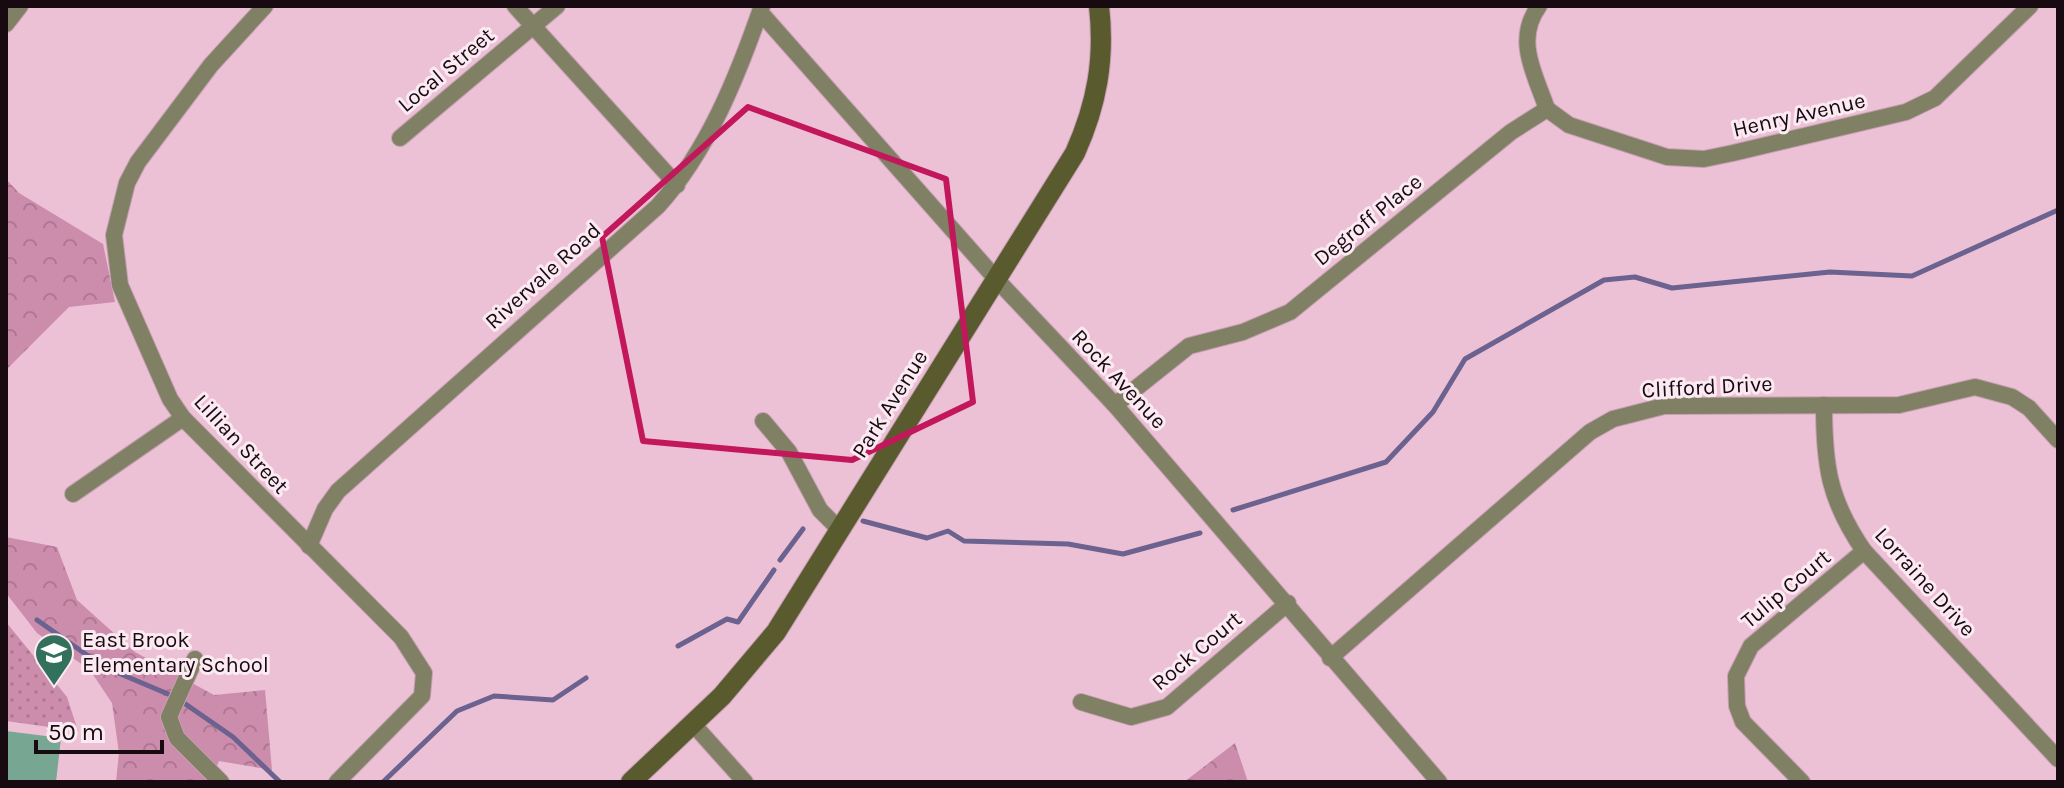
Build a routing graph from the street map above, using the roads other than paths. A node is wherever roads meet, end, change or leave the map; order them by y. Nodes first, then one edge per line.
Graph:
1 (20, 6) edge
2 (265, 6) edge
3 (515, 6) edge
4 (557, 6) edge
5 (1099, 6) edge
6 (1539, 6) edge
7 (2030, 6) edge
8 (761, 9) edge
9 (6, 24) edge
10 (533, 26) junction
11 (1547, 109) junction
12 (400, 138) dead end
13 (677, 185) junction
14 (997, 280) junction
15 (1115, 405) junction
16 (1824, 405) junction
17 (183, 418) junction
18 (763, 421) dead end
19 (2058, 440) edge
20 (73, 494) dead end
21 (840, 530) junction
22 (309, 546) junction
23 (1864, 551) junction
24 (1288, 603) junction
25 (1330, 658) junction
26 (195, 659) dead end
27 (1081, 702) dead end
28 (693, 724) junction
29 (2058, 759) edge
30 (221, 782) edge
31 (337, 782) edge
32 (631, 782) edge
33 (745, 782) edge
34 (1439, 782) edge
35 (1802, 782) edge

1 - 9 street
2 - 17 street, Lillian Street
3 - 10 street
4 - 10 street, Local Street
5 - 14 street, Park Avenue
6 - 11 street
7 - 11 street, Henry Avenue
8 - 13 street, Rivervale Road
8 - 14 street, Rock Avenue
10 - 12 street, Local Street
10 - 13 street
11 - 15 street, Degroff Place
13 - 22 street, Rivervale Road
14 - 15 street, Rock Avenue
14 - 21 street, Park Avenue
15 - 24 street, Rock Avenue
16 - 19 street, Clifford Drive
16 - 23 street, Lorraine Drive
16 - 25 street, Clifford Drive
17 - 20 street
17 - 22 street, Lillian Street
18 - 21 street
21 - 28 street, Park Avenue
22 - 31 street, Lillian Street
23 - 29 street, Lorraine Drive
23 - 35 street, Tulip Court
24 - 25 street, Rock Avenue
24 - 27 street, Rock Court
25 - 34 street, Rock Avenue
26 - 30 street
28 - 32 street, Park Avenue
28 - 33 street

